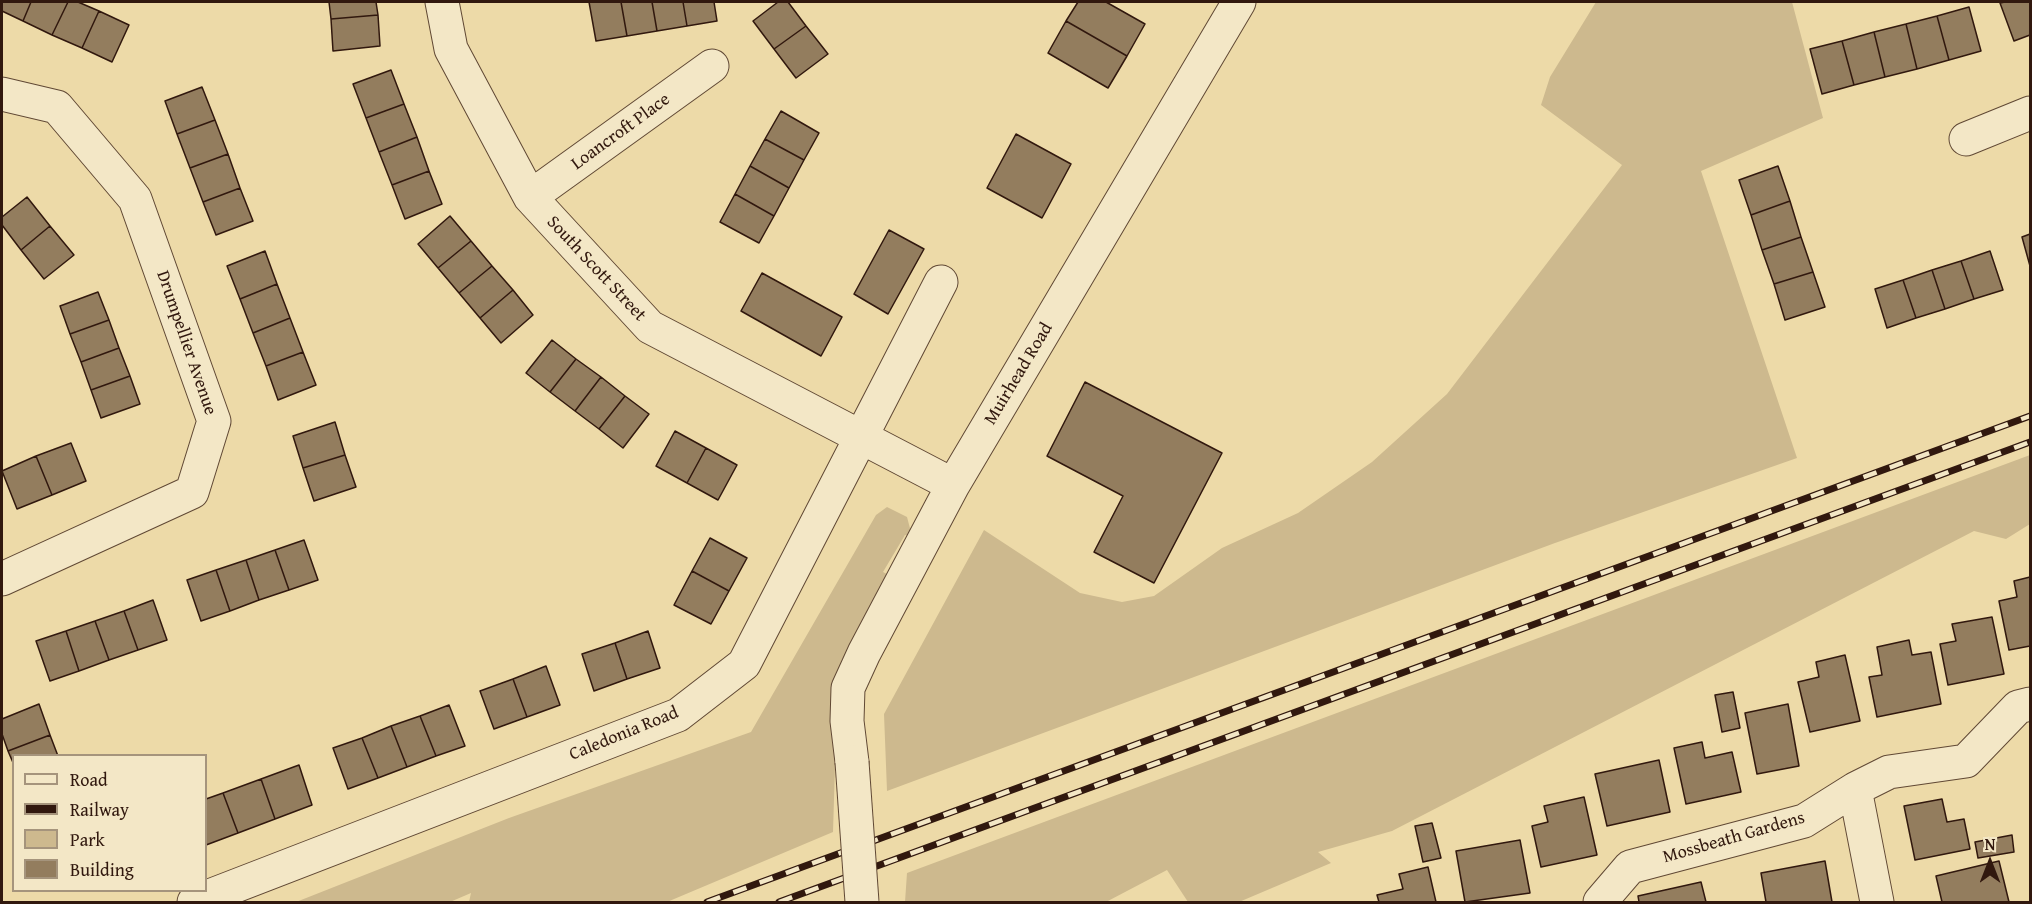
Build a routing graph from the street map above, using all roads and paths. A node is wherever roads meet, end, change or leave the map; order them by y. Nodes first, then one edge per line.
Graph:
1 (442, 2) edge
2 (1239, 2) edge
3 (712, 66) dead end
4 (2, 94) edge
5 (2031, 113) edge
6 (1966, 139) dead end
7 (530, 197) junction
8 (941, 282) dead end
9 (862, 439) junction
10 (953, 485) junction
11 (2, 579) edge
12 (2031, 704) edge
13 (1855, 789) junction
14 (194, 903) edge
15 (862, 903) edge
16 (1600, 903) edge
17 (1877, 903) edge

1 - 7 street, South Scott Street
2 - 10 street, Muirhead Road
3 - 7 street, Loancroft Place
4 - 11 street, Drumpellier Avenue
5 - 6 street
7 - 9 street, South Scott Street
8 - 9 street, Caledonia Road
9 - 10 street, South Scott Street
9 - 14 street, Caledonia Road
10 - 15 street, Muirhead Road, bridge
12 - 13 street, Mossbeath Gardens
13 - 16 street, Mossbeath Gardens
13 - 17 street

